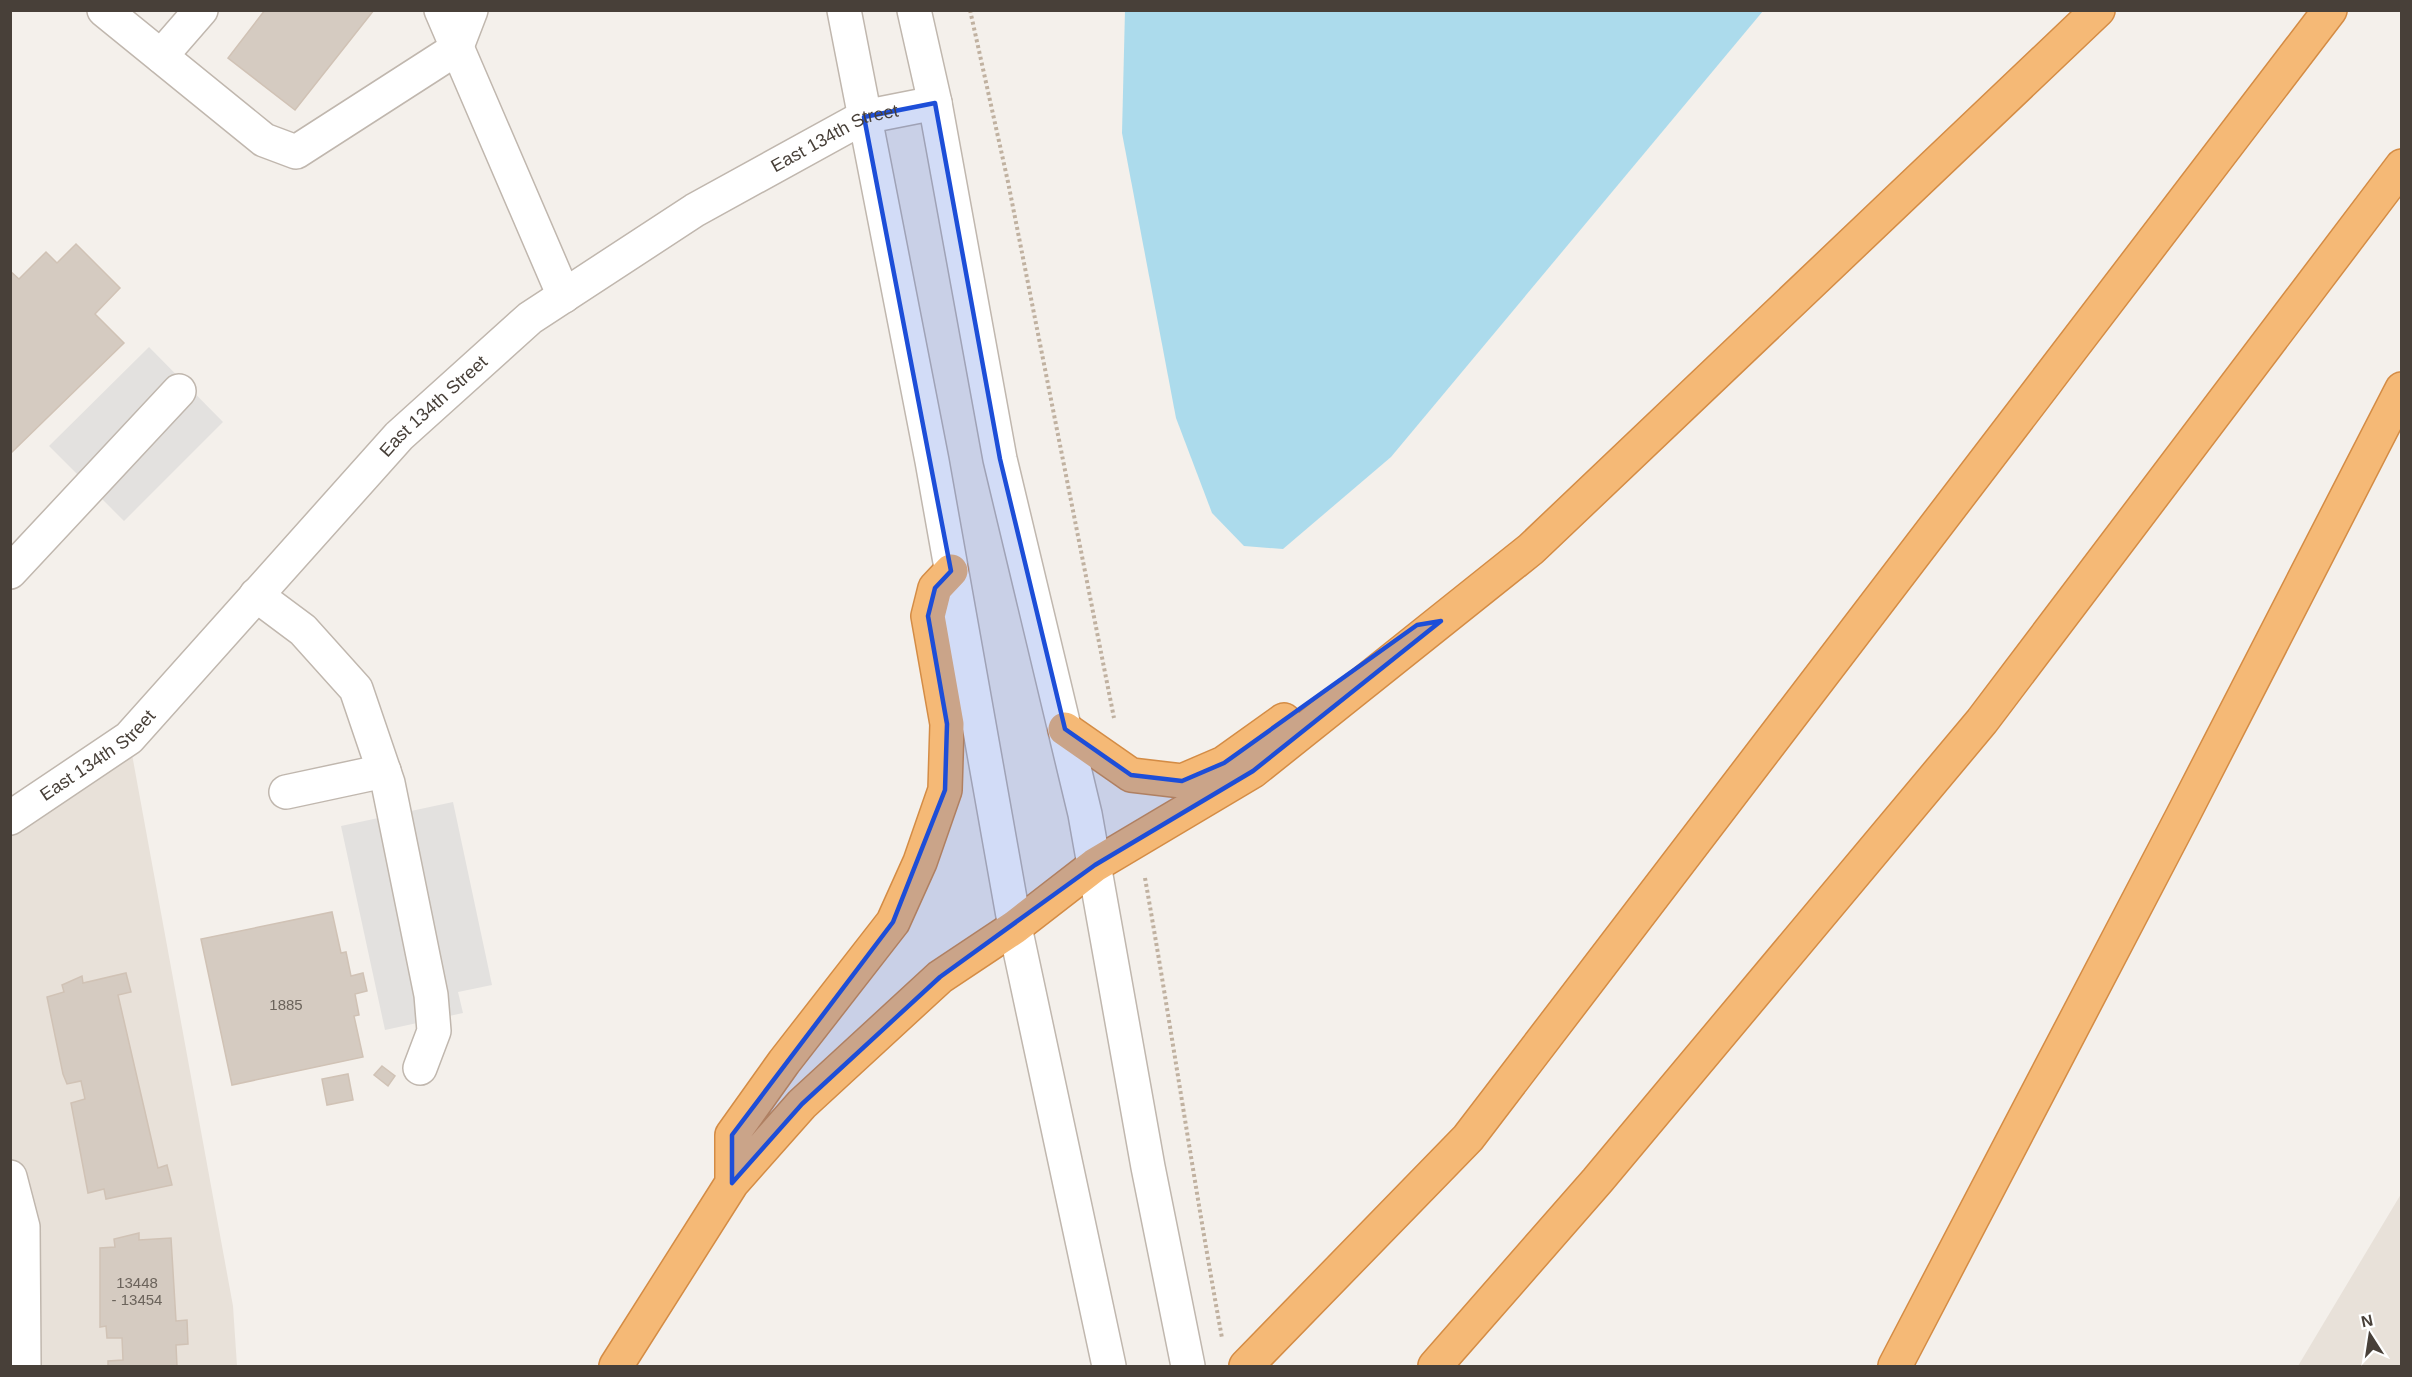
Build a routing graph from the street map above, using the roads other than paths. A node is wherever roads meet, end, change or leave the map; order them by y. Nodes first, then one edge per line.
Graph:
1 (104, 10) edge
2 (201, 10) edge
3 (441, 10) edge
4 (471, 10) edge
5 (844, 10) edge
6 (915, 10) edge
7 (2098, 10) edge
8 (2330, 10) edge
9 (456, 49) junction
10 (161, 56) junction
11 (935, 103) junction
12 (864, 117) junction
13 (2402, 166) edge
14 (564, 296) junction
15 (2402, 389) edge
16 (179, 391) dead end
17 (951, 571) junction
18 (10, 572) edge
19 (256, 596) junction
20 (1442, 621) junction
21 (1065, 729) junction
22 (384, 771) junction
23 (286, 792) dead end
24 (10, 818) edge
25 (1095, 866) junction
26 (1015, 927) junction
27 (420, 1068) dead end
28 (10, 1177) edge
29 (732, 1183) junction
30 (24, 1366) edge
31 (616, 1366) edge
32 (1109, 1366) edge
33 (1188, 1366) edge
34 (1246, 1366) edge
35 (1435, 1366) edge
36 (1895, 1366) edge

1 - 10 street
2 - 10 street
3 - 9 street
4 - 9 street
5 - 12 street
6 - 11 street
7 - 20 highway
8 - 34 highway
9 - 10 street
9 - 14 street
11 - 12 street, East 134th Street
11 - 21 street
12 - 14 street, East 134th Street
12 - 17 street
13 - 35 highway
14 - 19 street, East 134th Street
15 - 36 highway
16 - 18 street
17 - 26 street
17 - 29 highway
19 - 22 street
19 - 24 street, East 134th Street
20 - 21 highway
20 - 25 highway
21 - 25 street
22 - 23 street
22 - 27 street
25 - 26 highway
25 - 33 street
26 - 29 highway
26 - 32 street
28 - 30 street
29 - 31 highway

